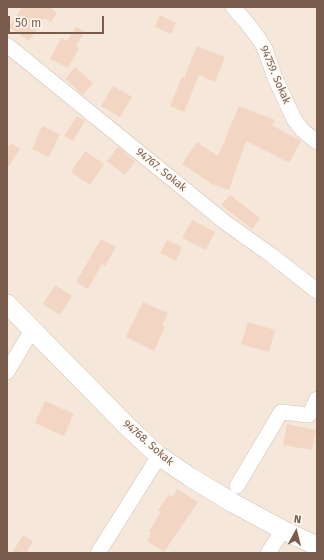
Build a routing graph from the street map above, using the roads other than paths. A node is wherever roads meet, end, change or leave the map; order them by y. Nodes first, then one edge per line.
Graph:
1 (233, 7) edge
2 (7, 45) edge
3 (317, 142) edge
4 (317, 291) edge
5 (7, 304) edge
6 (32, 330) junction
7 (7, 372) edge
8 (317, 399) edge
9 (159, 456) junction
10 (237, 486) dead end
11 (282, 530) junction
12 (317, 546) edge
13 (98, 553) edge
14 (268, 553) edge

1 - 3 street, 94759. Sokak
2 - 4 street, 94767. Sokak
5 - 6 street, 94768. Sokak
6 - 7 street
6 - 9 street, 94768. Sokak
8 - 10 street
9 - 11 street, 94768. Sokak
9 - 13 street
11 - 12 street, 94768. Sokak
11 - 14 street

